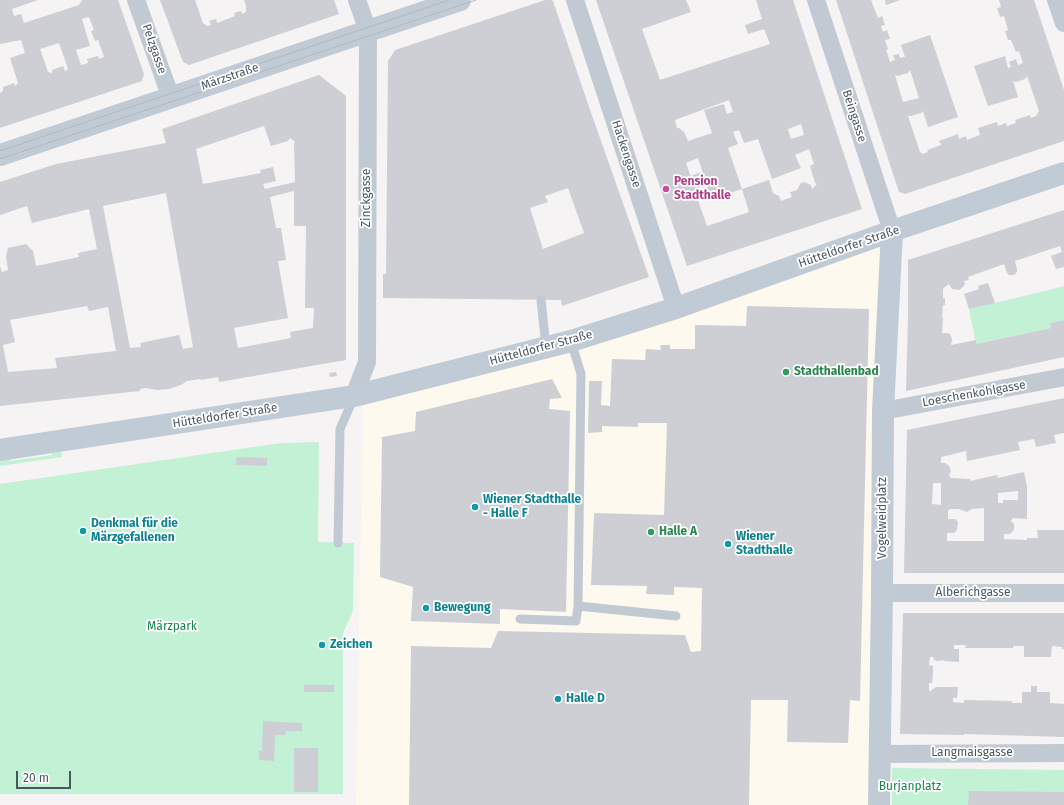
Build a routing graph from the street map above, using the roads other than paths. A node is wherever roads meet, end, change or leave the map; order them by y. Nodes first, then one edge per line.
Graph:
1 (136, 0) edge
2 (357, 0) edge
3 (460, 0) edge
4 (575, 0) edge
5 (816, 0) edge
6 (1056, 0) edge
7 (1064, 23) edge
8 (368, 31) junction
9 (171, 98) junction
10 (0, 155) edge
11 (1064, 173) edge
12 (892, 231) junction
13 (541, 300) dead end
14 (676, 308) junction
15 (571, 341) junction
16 (546, 347) junction
17 (1064, 377) edge
18 (354, 396) junction
19 (883, 411) junction
20 (0, 450) edge
21 (338, 542) dead end
22 (882, 593) junction
23 (1064, 593) edge
24 (578, 606) junction
25 (676, 616) dead end
26 (520, 620) dead end
27 (1064, 753) edge
28 (880, 754) junction
29 (879, 805) edge

1 - 9 street, Pelzgasse
2 - 8 street, Zinckgasse
3 - 8 main road, Märzstraße
4 - 14 street, Hackengasse
5 - 12 street, Beingasse
6 - 7 street
8 - 9 main road, Märzstraße
8 - 18 street, Zinckgasse
9 - 10 main road, Märzstraße
11 - 12 main road, Hütteldorfer Straße
12 - 14 main road, Hütteldorfer Straße
12 - 19 main road, Vogelweidplatz
13 - 16 lane
14 - 15 main road, Hütteldorfer Straße
15 - 16 main road, Hütteldorfer Straße
15 - 24 lane
16 - 18 main road, Hütteldorfer Straße
17 - 19 street, Loeschenkohlgasse
18 - 20 main road, Hütteldorfer Straße
18 - 21 lane
19 - 22 main road, Vogelweidplatz
22 - 23 street, Alberichgasse
22 - 28 main road, Vogelweidplatz
24 - 25 lane
24 - 26 lane
27 - 28 street, Langmaisgasse
28 - 29 main road, Vogelweidplatz

